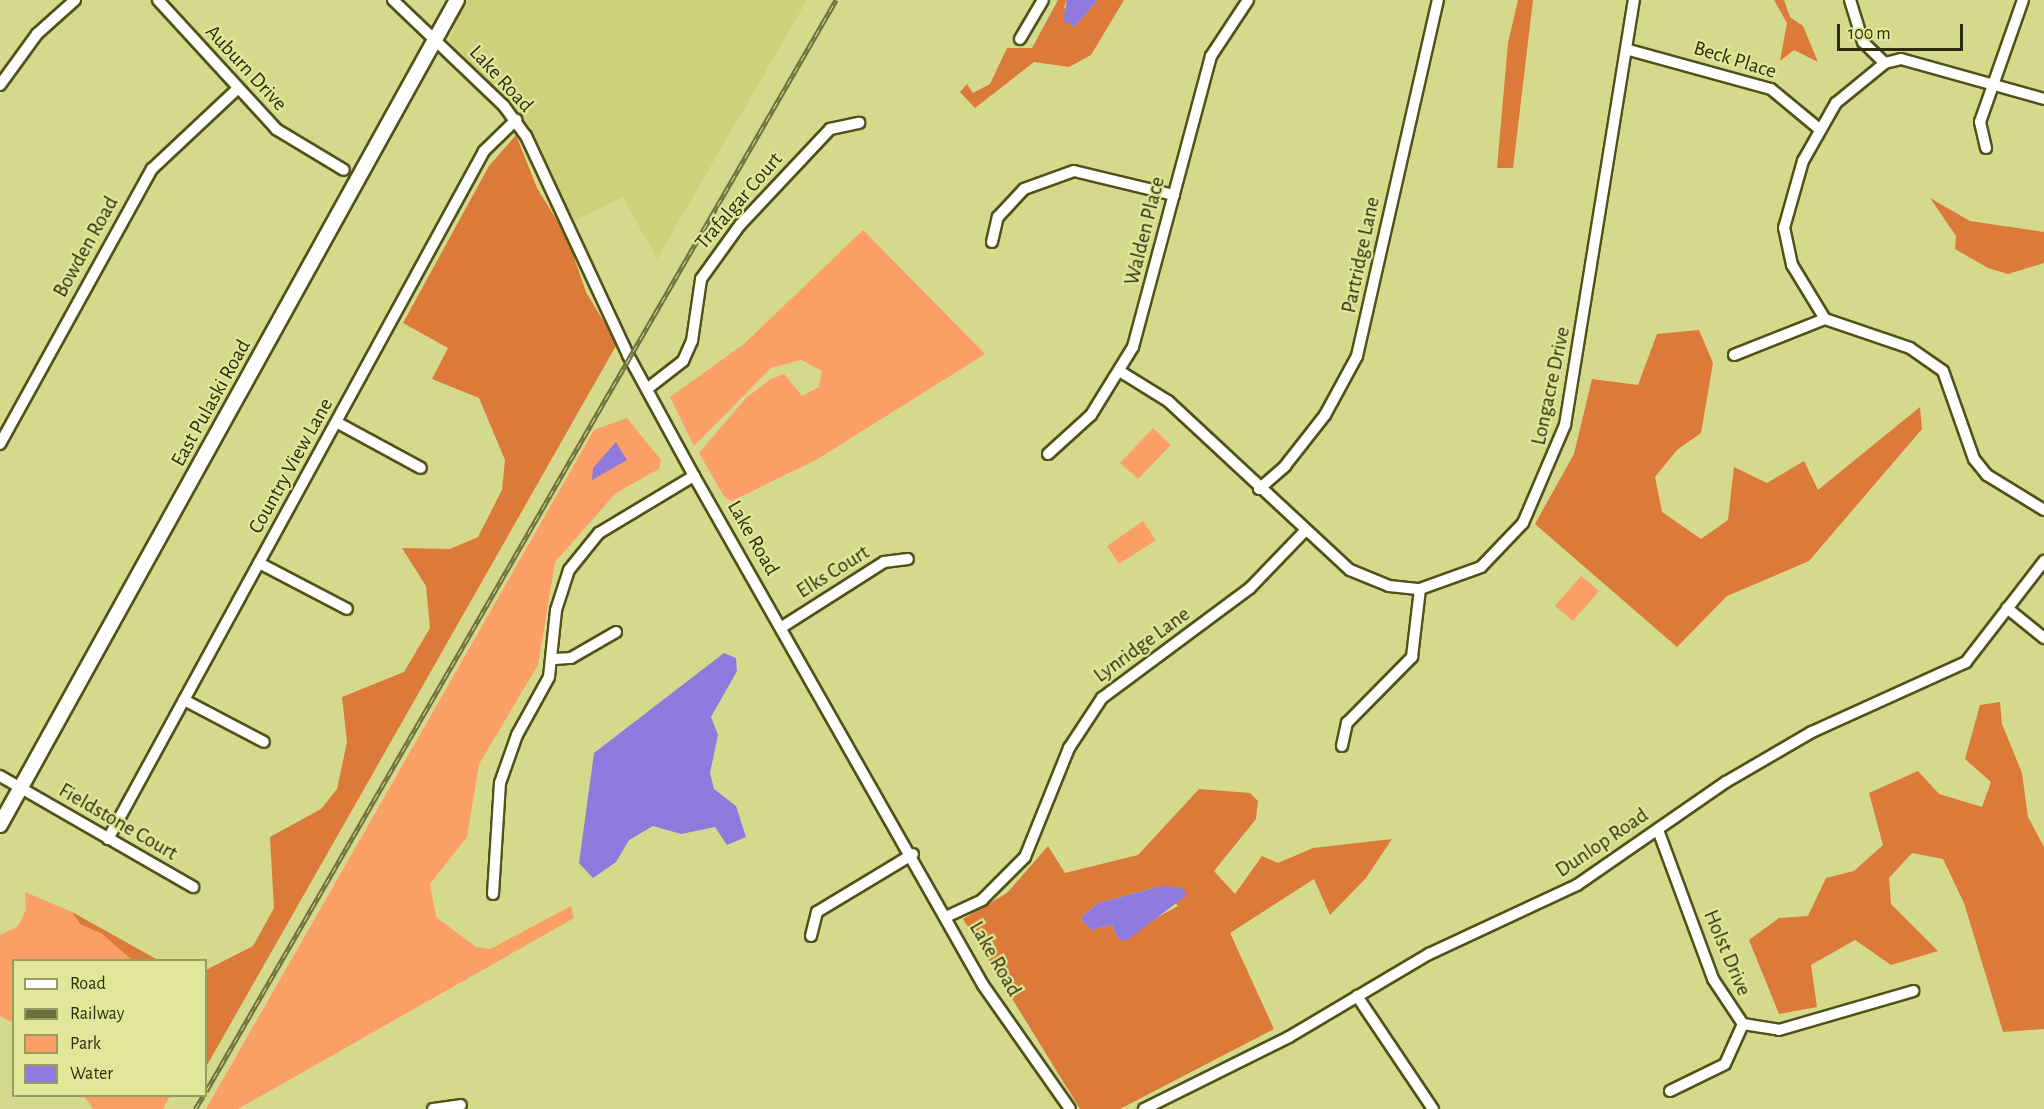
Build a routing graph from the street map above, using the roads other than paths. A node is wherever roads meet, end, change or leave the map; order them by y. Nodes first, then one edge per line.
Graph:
1 (75, 0) edge
2 (158, 0) edge
3 (393, 0) edge
4 (457, 0) edge
5 (1043, 0) edge
6 (1248, 0) edge
7 (1438, 0) edge
8 (1634, 0) edge
9 (1850, 0) edge
10 (2023, 0) edge
11 (435, 39) junction
12 (1020, 39) dead end
13 (1629, 50) junction
14 (1885, 63) junction
15 (1992, 84) junction
16 (0, 85) edge
17 (236, 90) junction
18 (2044, 99) edge
19 (516, 120) junction
20 (859, 123) dead end
21 (1818, 128) junction
22 (1986, 148) dead end
23 (344, 170) dead end
24 (1174, 195) junction
25 (992, 242) dead end
26 (1825, 319) junction
27 (1734, 355) dead end
28 (1120, 372) junction
29 (647, 389) junction
30 (338, 423) junction
31 (0, 444) edge
32 (1048, 454) dead end
33 (422, 468) dead end
34 (693, 476) junction
35 (1258, 489) junction
36 (2044, 510) edge
37 (1303, 532) junction
38 (908, 560) dead end
39 (2044, 561) edge
40 (260, 563) junction
41 (1420, 589) junction
42 (346, 609) dead end
43 (2007, 609) junction
44 (782, 627) junction
45 (616, 632) dead end
46 (2044, 638) edge
47 (555, 659) junction
48 (184, 700) junction
49 (264, 742) dead end
50 (1342, 746) dead end
51 (0, 776) edge
52 (23, 790) junction
53 (0, 825) edge
54 (1658, 830) junction
55 (108, 839) junction
56 (913, 854) junction
57 (193, 887) dead end
58 (494, 894) dead end
59 (948, 916) junction
60 (812, 936) dead end
61 (1913, 991) dead end
62 (1357, 996) junction
63 (1743, 1024) junction
64 (1670, 1090) dead end
65 (460, 1104) dead end
66 (434, 1109) edge
67 (1070, 1109) edge
68 (1144, 1109) edge
69 (1433, 1109) edge

1 - 16 street
2 - 17 street, Auburn Drive
3 - 11 street, Lake Road
4 - 11 main road, East Pulaski Road
5 - 12 street
6 - 24 street, Walden Place
7 - 35 street, Partridge Lane
8 - 13 street, Longacre Drive
9 - 14 street
10 - 15 street
11 - 19 street, Lake Road
11 - 52 main road, East Pulaski Road
13 - 21 street, Beck Place
13 - 41 street, Longacre Drive
14 - 15 street
14 - 21 street
15 - 18 street
15 - 22 street
17 - 23 street, Auburn Drive
17 - 31 street, Bowden Road
19 - 29 street, Lake Road
19 - 30 street, Country View Lane
20 - 29 street, Trafalgar Court
21 - 26 street
24 - 25 street
24 - 28 street, Walden Place
26 - 27 street
26 - 36 street
28 - 32 street, Walden Place
28 - 35 street, Longacre Drive
29 - 34 street, Lake Road
30 - 33 street
30 - 40 street, Country View Lane
34 - 44 street, Lake Road
34 - 47 street
35 - 37 street, Longacre Drive
37 - 41 street, Longacre Drive
37 - 59 street, Lynridge Lane
38 - 44 street, Elks Court
39 - 43 street, Dunlop Road
40 - 42 street
40 - 48 street, Country View Lane
41 - 50 street
43 - 46 street
43 - 54 street, Dunlop Road
44 - 56 street, Lake Road
45 - 47 street
47 - 58 street
48 - 49 street
48 - 55 street, Country View Lane
51 - 52 street, Fieldstone Court
52 - 53 main road, East Pulaski Road
52 - 55 street, Fieldstone Court
54 - 62 street, Dunlop Road
54 - 63 street, Holst Drive
55 - 57 street, Fieldstone Court
56 - 59 street, Lake Road
56 - 60 street
59 - 67 street, Lake Road
61 - 63 street, Holst Drive
62 - 68 street, Dunlop Road
62 - 69 street
63 - 64 street
65 - 66 street

